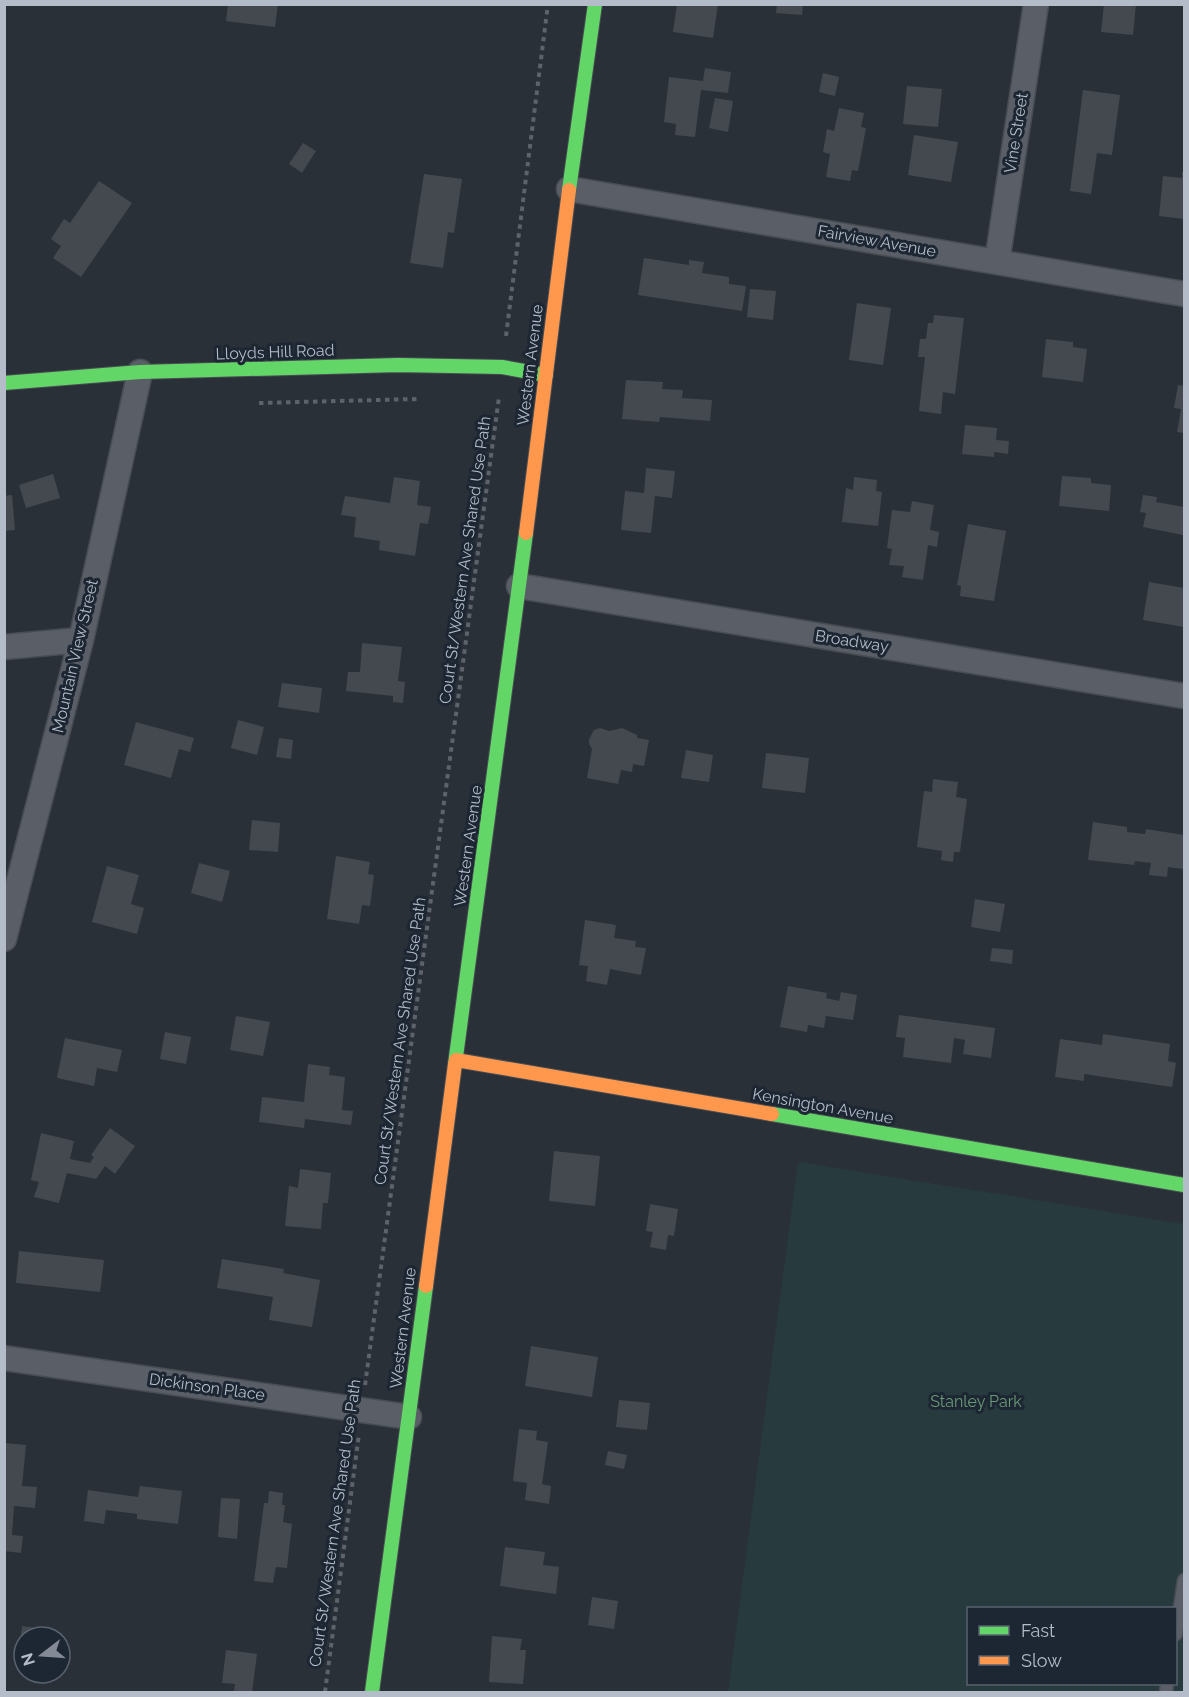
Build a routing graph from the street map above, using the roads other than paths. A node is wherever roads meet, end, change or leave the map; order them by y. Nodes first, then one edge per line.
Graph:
1 (595, 4) edge
2 (1036, 4) edge
3 (569, 189) junction
4 (997, 262) junction
5 (1185, 294) edge
6 (140, 372) junction
7 (546, 375) junction
8 (4, 382) edge
9 (519, 586) junction
10 (81, 640) junction
11 (4, 647) edge
12 (1185, 696) edge
13 (4, 939) edge
14 (456, 1060) junction
15 (1185, 1185) edge
16 (4, 1358) edge
17 (409, 1417) junction
18 (1185, 1580) edge
19 (1177, 1628) edge
20 (372, 1692) edge

1 - 3 main road, Western Avenue
2 - 4 street, Vine Street
3 - 4 street, Fairview Avenue
3 - 7 main road, Western Avenue
4 - 5 street, Fairview Avenue
6 - 7 main road, Lloyds Hill Road
6 - 8 main road, Lloyds Hill Road
6 - 10 street, Mountain View Street
7 - 9 main road, Western Avenue
9 - 12 street, Broadway
9 - 14 main road, Western Avenue
10 - 11 street
10 - 13 street, Mountain View Street
14 - 15 main road, Kensington Avenue
14 - 17 main road, Western Avenue
16 - 17 street, Dickinson Place
17 - 20 main road, Western Avenue
18 - 19 lane

